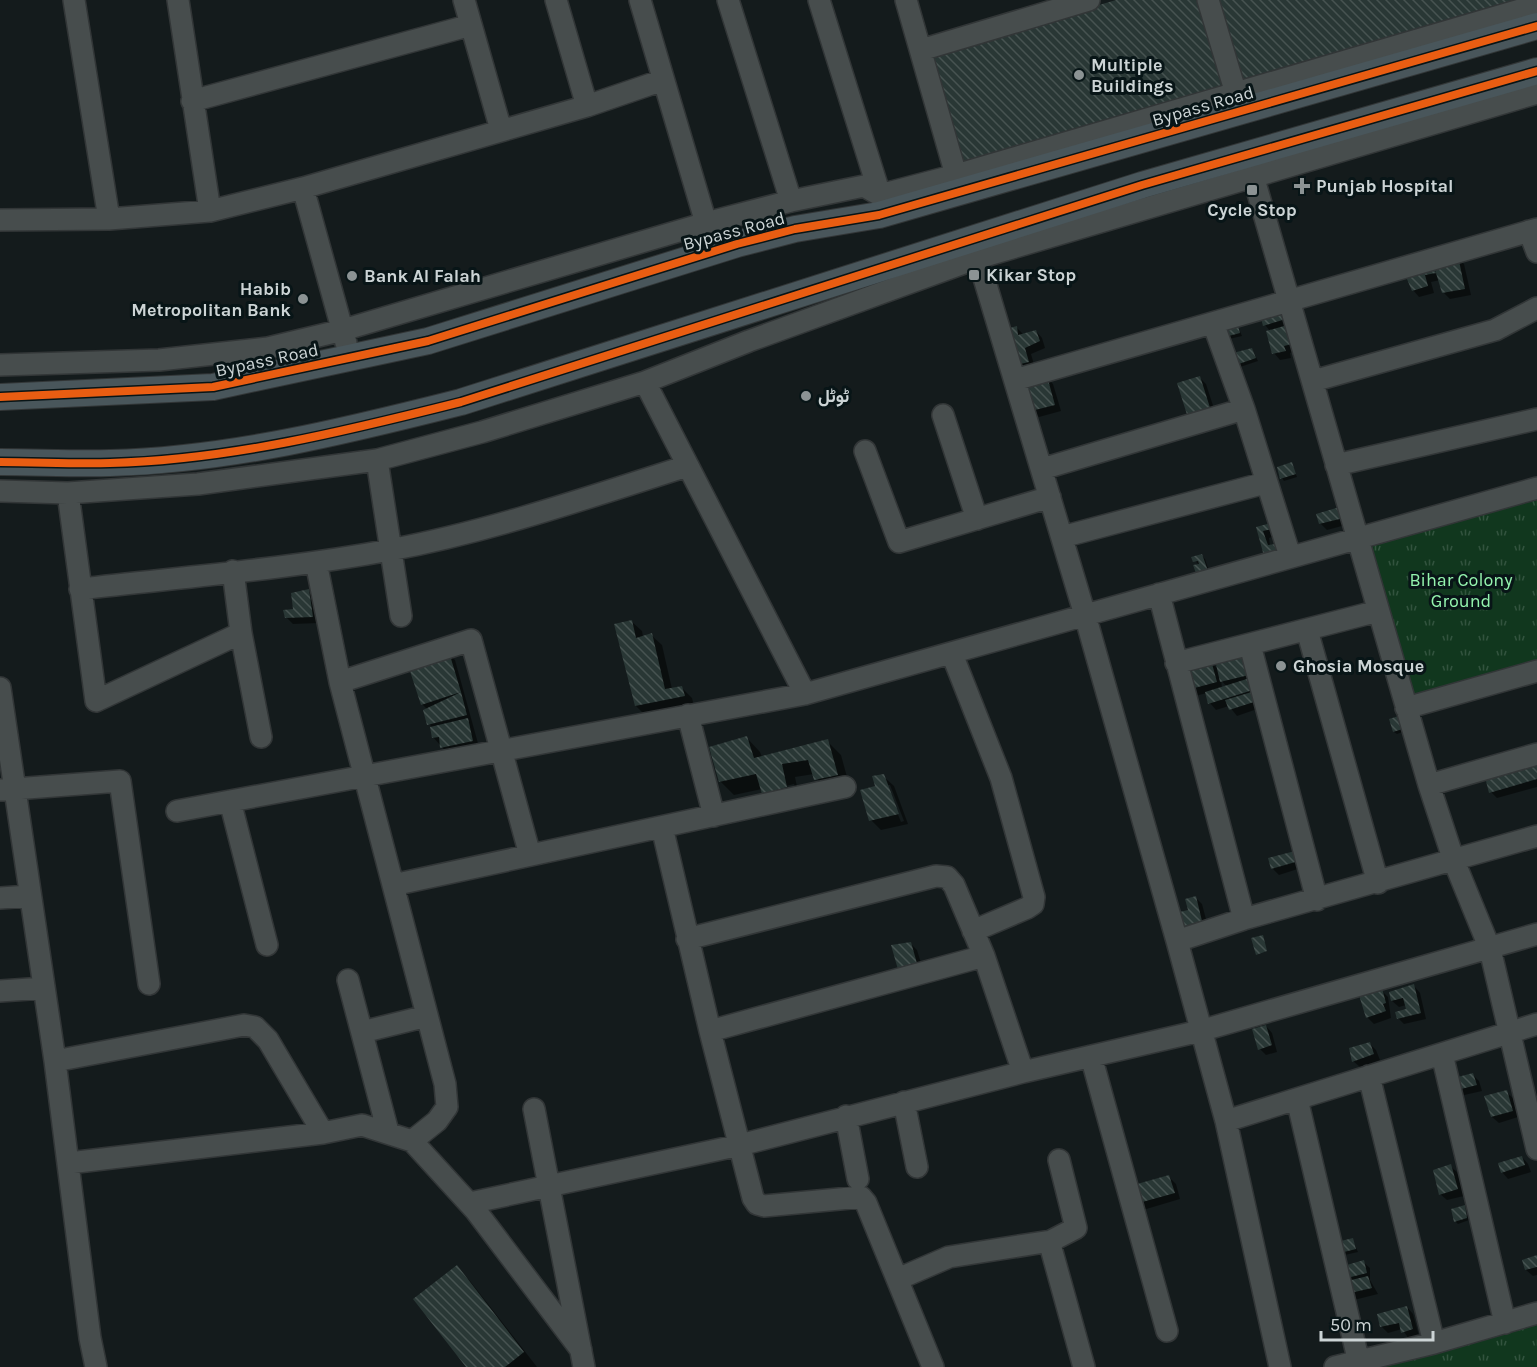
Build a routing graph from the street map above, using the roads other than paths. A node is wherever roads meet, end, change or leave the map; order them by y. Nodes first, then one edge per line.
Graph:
1 (74, 0) edge
2 (178, 0) edge
3 (464, 0) edge
4 (556, 0) edge
5 (640, 0) edge
6 (728, 0) edge
7 (819, 0) edge
8 (906, 0) edge
9 (1089, 0) edge
10 (1208, 0) edge
11 (1537, 5) edge
12 (471, 25) junction
13 (1537, 26) edge
14 (921, 50) junction
15 (1537, 71) edge
16 (663, 80) junction
17 (1537, 93) edge
18 (192, 100) junction
19 (1238, 102) junction
20 (586, 106) junction
21 (501, 130) junction
22 (1250, 165) junction
23 (956, 175) junction
24 (303, 188) junction
25 (880, 195) junction
26 (791, 201) junction
27 (210, 211) junction
28 (109, 219) junction
29 (0, 220) edge
30 (706, 223) junction
31 (1533, 230) edge
32 (1537, 252) edge
33 (978, 258) junction
34 (1290, 300) junction
35 (1537, 308) edge
36 (1213, 323) junction
37 (343, 330) junction
38 (350, 358) junction
39 (0, 365) edge
40 (1016, 380) junction
41 (1313, 381) junction
42 (645, 382) junction
43 (0, 398) edge
44 (1244, 409) junction
45 (943, 415) dead end
46 (1537, 419) edge
47 (864, 451) dead end
48 (376, 460) junction
49 (0, 462) edge
50 (1336, 465) junction
51 (687, 466) junction
52 (1042, 469) junction
53 (1265, 483) junction
54 (1537, 488) edge
55 (0, 491) edge
56 (68, 493) junction
57 (1050, 497) junction
58 (976, 519) junction
59 (1062, 537) junction
60 (1356, 538) junction
61 (392, 550) junction
62 (1290, 556) junction
63 (316, 562) junction
64 (233, 571) junction
65 (80, 589) junction
66 (1159, 594) junction
67 (1378, 611) junction
68 (1085, 615) junction
69 (401, 616) dead end
70 (1307, 630) junction
71 (241, 633) junction
72 (1250, 645) junction
73 (952, 654) junction
74 (1176, 663) junction
75 (1537, 671) edge
76 (340, 682) junction
77 (0, 689) edge
78 (805, 694) junction
79 (1406, 708) junction
80 (688, 715) junction
81 (261, 737) dead end
82 (502, 751) junction
83 (1537, 754) edge
84 (366, 776) junction
85 (1429, 785) junction
86 (845, 787) dead end
87 (7, 790) edge
88 (230, 801) junction
89 (177, 810) dead end
90 (714, 816) junction
91 (662, 827) junction
92 (1537, 836) edge
93 (530, 855) junction
94 (1454, 861) junction
95 (1378, 883) junction
96 (393, 885) junction
97 (30, 896) junction
98 (0, 898) edge
99 (1317, 900) junction
100 (1244, 919) junction
101 (973, 931) junction
102 (1537, 934) edge
103 (687, 939) junction
104 (1177, 941) junction
105 (267, 945) dead end
106 (1490, 949) junction
107 (984, 956) junction
108 (348, 980) dead end
109 (149, 984) dead end
110 (44, 988) junction
111 (0, 991) edge
112 (427, 1016) junction
113 (1537, 1024) edge
114 (1200, 1031) junction
115 (362, 1032) junction
116 (710, 1032) junction
117 (1510, 1033) junction
118 (1442, 1054) junction
119 (1091, 1056) junction
120 (55, 1060) junction
121 (1023, 1072) junction
122 (1369, 1076) junction
123 (1298, 1099) junction
124 (904, 1102) junction
125 (534, 1109) dead end
126 (846, 1116) junction
127 (1226, 1121) junction
128 (388, 1132) junction
129 (323, 1133) junction
130 (412, 1142) junction
131 (740, 1145) junction
132 (1537, 1149) edge
133 (1059, 1160) dead end
134 (69, 1163) junction
135 (917, 1167) dead end
136 (858, 1179) dead end
137 (549, 1186) junction
138 (470, 1203) junction
139 (1051, 1241) junction
140 (898, 1279) junction
141 (1537, 1313) edge
142 (1505, 1323) junction
143 (1167, 1331) dead end
144 (1434, 1343) junction
145 (582, 1358) edge
146 (1359, 1364) edge
147 (96, 1367) edge
148 (933, 1367) edge
149 (1084, 1367) edge
150 (1280, 1367) edge
151 (1335, 1367) edge

1 - 28 street
2 - 18 street
3 - 12 street
4 - 20 street
5 - 16 street
6 - 26 street
7 - 25 street
8 - 14 street
9 - 14 street
10 - 19 street
11 - 19 street
12 - 18 street
12 - 21 street
13 - 19 main road, Bypass Road
14 - 23 street
15 - 22 main road
16 - 20 street
16 - 30 street
17 - 22 street
18 - 27 street
19 - 23 street
19 - 38 main road, Bypass Road
20 - 21 street
21 - 24 street
22 - 33 street
22 - 34 street
22 - 49 main road
23 - 25 street
24 - 27 street
24 - 37 street
25 - 26 street
26 - 30 street
27 - 28 street
28 - 29 street
30 - 37 street
31 - 32 street
31 - 34 street
33 - 40 street
33 - 42 street
34 - 36 street
34 - 41 street
35 - 41 street
36 - 40 street
36 - 44 street
37 - 38 street
37 - 39 street
38 - 43 main road, Bypass Road
40 - 52 street
41 - 50 street
42 - 48 street
42 - 51 street
44 - 52 street
44 - 53 street
45 - 58 street
46 - 50 street
47 - 58 street
48 - 56 street
48 - 61 street
50 - 60 street
51 - 61 street
51 - 78 street
52 - 57 street
53 - 59 street
53 - 62 street
54 - 60 street
55 - 56 street
56 - 65 street
57 - 58 street
57 - 59 street
59 - 68 street
60 - 62 street
60 - 67 street
61 - 63 street
61 - 69 street
62 - 66 street
63 - 64 street
63 - 76 street
64 - 65 street
64 - 71 street
65 - 71 street
66 - 68 street
66 - 74 street
67 - 70 street
67 - 79 street
68 - 73 street
68 - 104 street
70 - 72 street
70 - 95 street
71 - 81 street
72 - 74 street
72 - 99 street
73 - 78 street
73 - 101 street
74 - 100 street
75 - 79 street
76 - 82 street
76 - 84 street
77 - 87 street
78 - 80 street
79 - 85 street
80 - 82 street
80 - 90 street
82 - 84 street
82 - 93 street
83 - 85 street
84 - 88 street
84 - 96 street
85 - 94 street
86 - 90 street
87 - 97 street
87 - 109 street
88 - 89 street
88 - 105 street
90 - 91 street
91 - 93 street
91 - 103 street
92 - 94 street
93 - 96 street
94 - 95 street
94 - 106 street
95 - 99 street
96 - 112 street
97 - 98 street
97 - 110 street
99 - 100 street
100 - 104 street
101 - 103 street
101 - 107 street
102 - 106 street
103 - 116 street
104 - 114 street
106 - 114 street
106 - 117 street
107 - 116 street
107 - 121 street
108 - 115 street
110 - 111 street
110 - 120 street
112 - 115 street
112 - 130 street
113 - 117 street
114 - 119 street
114 - 127 street
115 - 128 street
116 - 131 street
117 - 118 street
117 - 132 street
118 - 122 street
118 - 142 street
119 - 121 street
119 - 143 street
120 - 129 street
120 - 134 street
121 - 124 street
122 - 123 street
122 - 144 street
123 - 127 street
123 - 146 street
124 - 126 street
124 - 135 street
125 - 137 street
126 - 131 street
126 - 136 street
127 - 150 street
128 - 129 street
128 - 130 street
129 - 134 street
130 - 138 street
131 - 137 street
131 - 140 street
133 - 139 street
134 - 147 street
137 - 138 street
137 - 145 street
138 - 145 street
139 - 140 street
139 - 149 street
140 - 148 street
141 - 142 street
142 - 144 street
144 - 146 street
146 - 151 street

